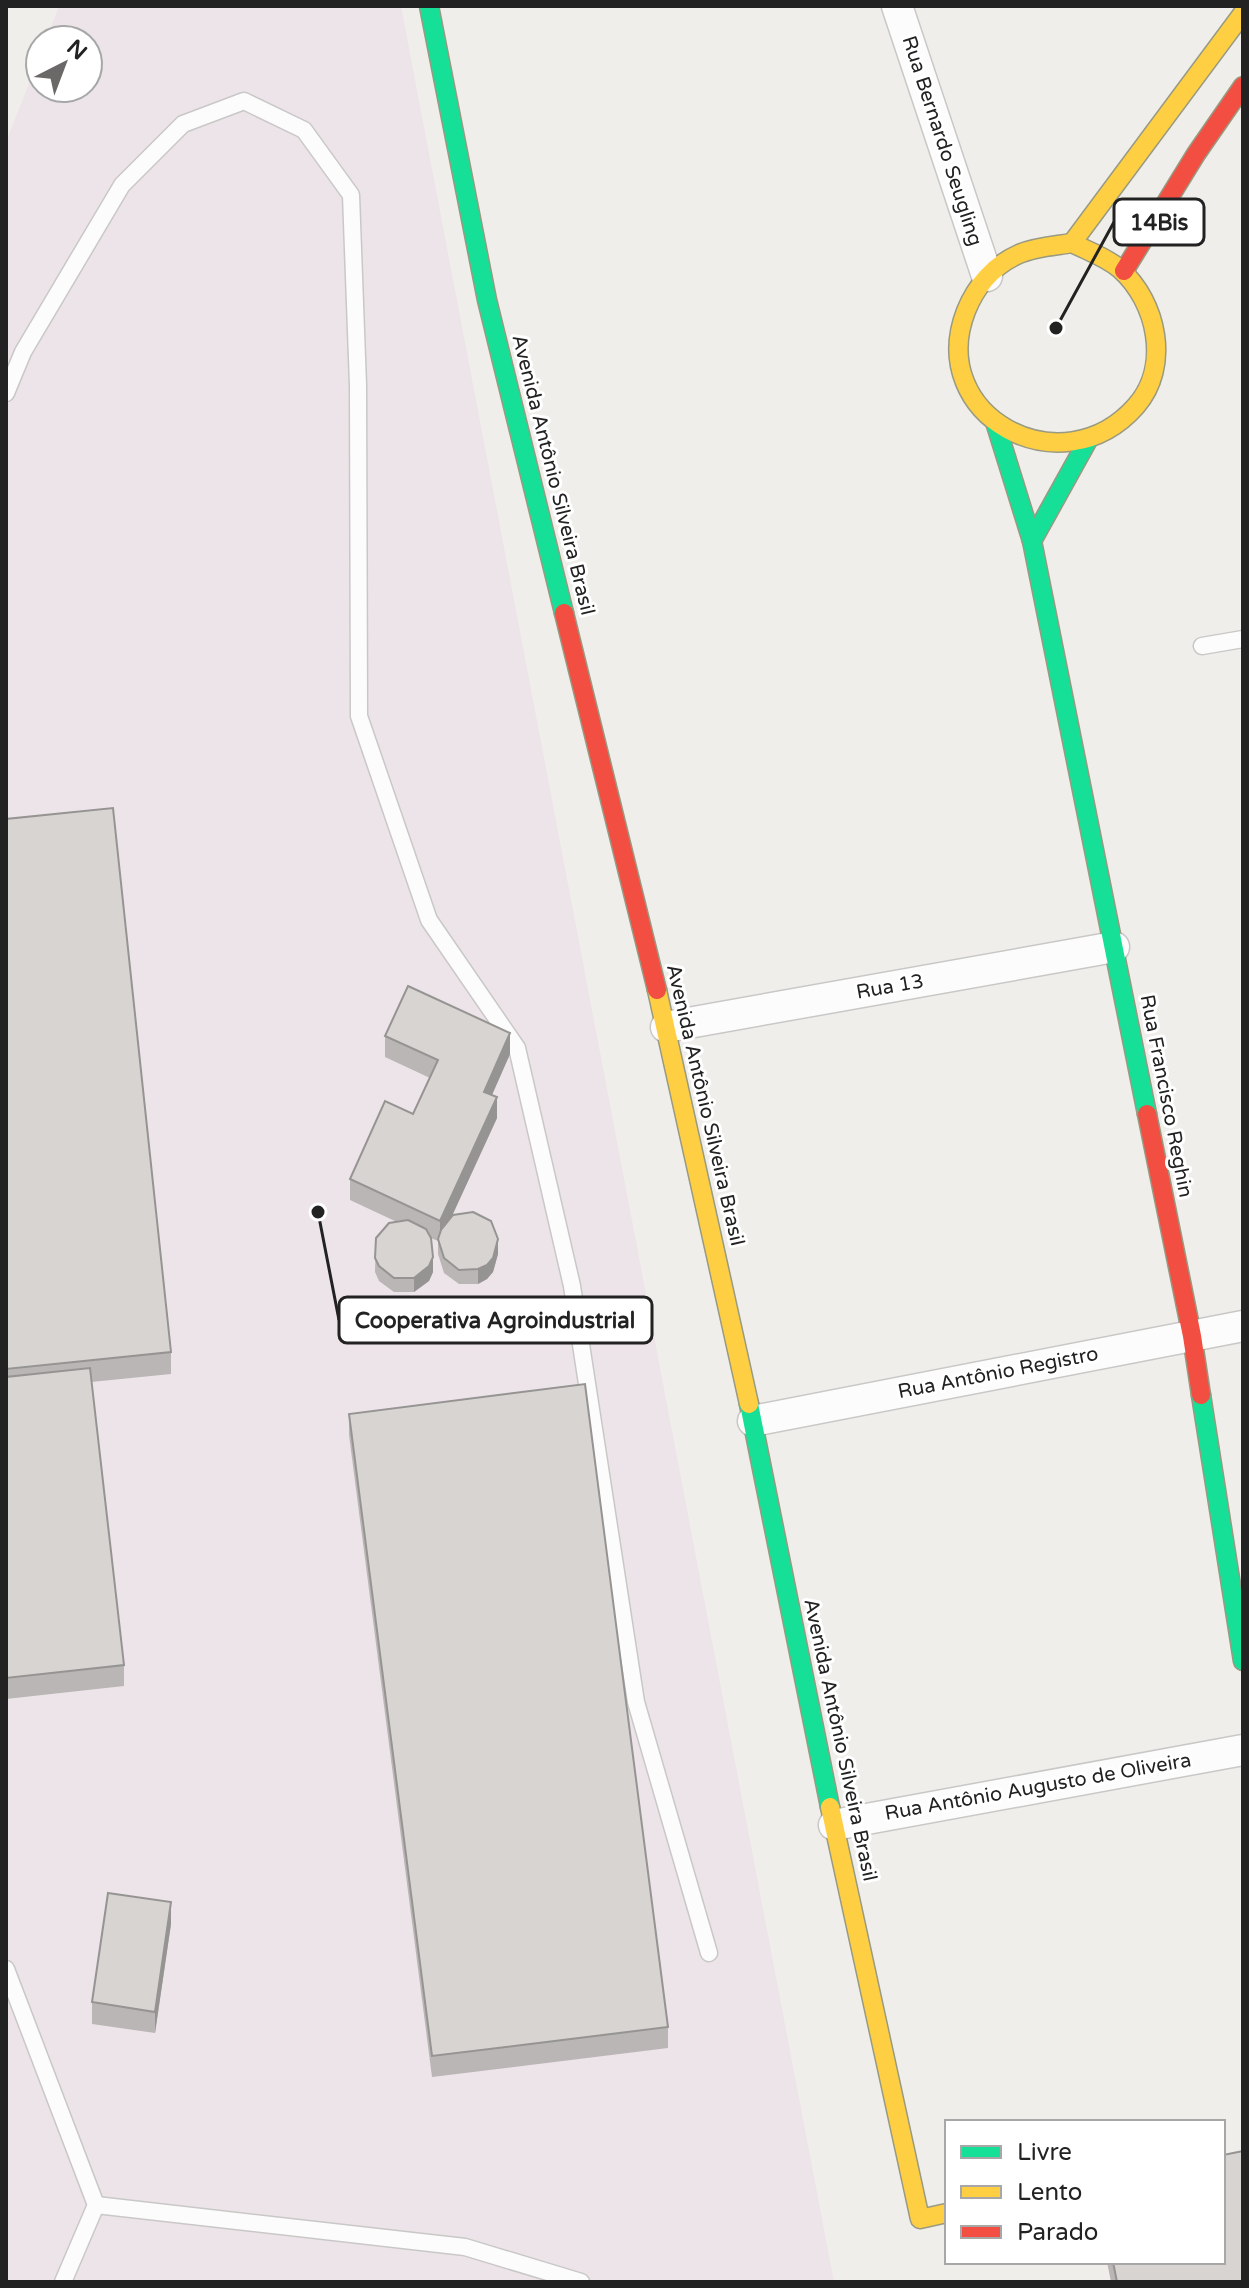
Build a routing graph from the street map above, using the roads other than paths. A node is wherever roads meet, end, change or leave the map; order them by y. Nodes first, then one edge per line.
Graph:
1 (429, 6) edge
2 (897, 6) edge
3 (1243, 13) edge
4 (1243, 86) edge
5 (1072, 243) junction
6 (1124, 271) junction
7 (987, 276) junction
8 (6, 393) edge
9 (995, 422) junction
10 (1088, 440) junction
11 (1032, 541) junction
12 (1243, 639) edge
13 (1202, 646) dead end
14 (1114, 947) junction
15 (666, 1027) junction
16 (1243, 1326) edge
17 (1192, 1336) junction
18 (753, 1421) junction
19 (1243, 1661) edge
20 (1243, 1750) edge
21 (834, 1825) junction
22 (709, 1953) dead end
23 (6, 1969) edge
24 (96, 2205) junction
25 (945, 2213) edge
26 (63, 2282) edge
27 (581, 2282) edge

1 - 15 street, Avenida Antônio Silveira Brasil
2 - 7 street, Rua Bernardo Seugling
3 - 5 street
4 - 6 street
5 - 6 street
5 - 7 street
6 - 10 street
7 - 9 street
8 - 22 lane
9 - 10 street
9 - 11 street, Rua Francisco Reghin
10 - 11 street
11 - 14 street, Rua Francisco Reghin
12 - 13 lane
14 - 15 street, Rua 13
14 - 17 street, Rua Francisco Reghin
15 - 18 street, Avenida Antônio Silveira Brasil
16 - 17 street, Rua Antônio Registro
17 - 18 street, Rua Antônio Registro
17 - 19 street, Rua Francisco Reghin
18 - 21 street, Avenida Antônio Silveira Brasil
20 - 21 street, Rua Antônio Augusto de Oliveira
21 - 25 street, Avenida Antônio Silveira Brasil
23 - 24 lane
24 - 26 lane
24 - 27 lane

